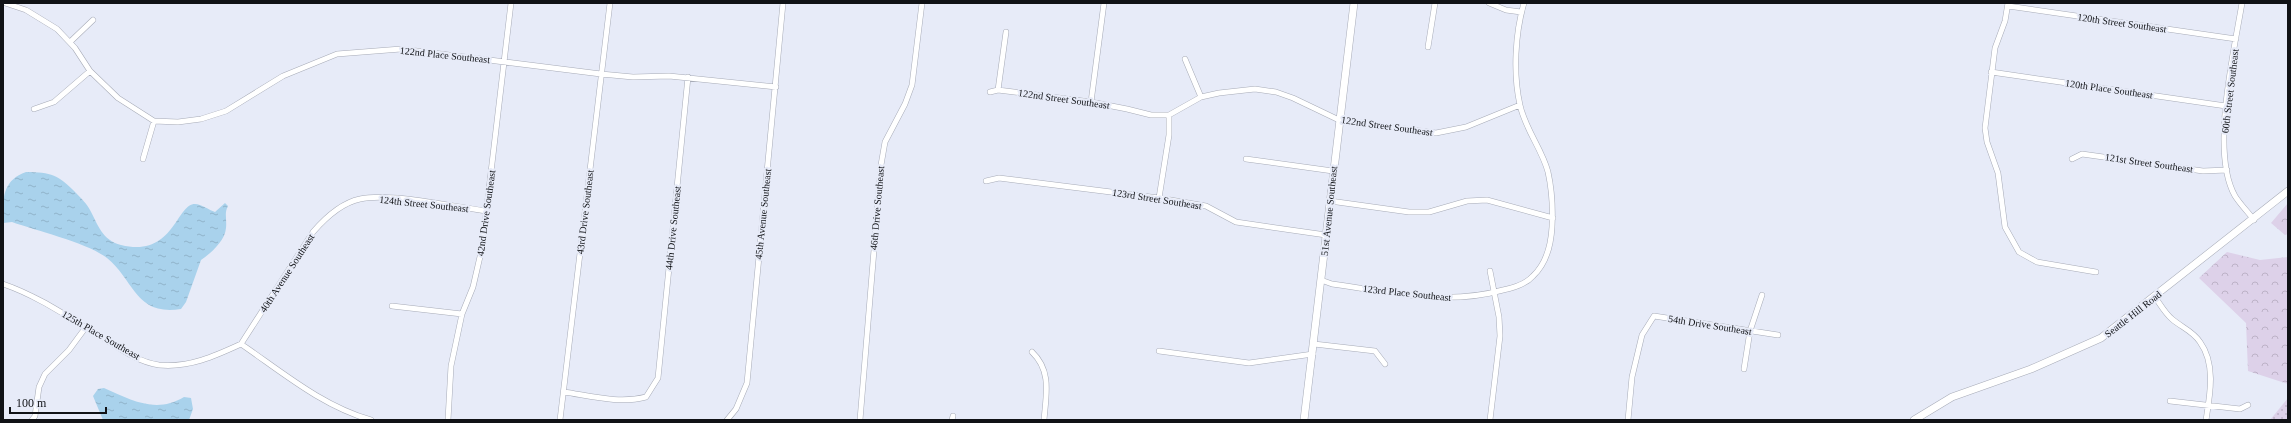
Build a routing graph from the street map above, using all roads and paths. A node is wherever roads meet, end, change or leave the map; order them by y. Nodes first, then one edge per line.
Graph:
1 (5, 3) edge
2 (511, 3) edge
3 (610, 3) edge
4 (783, 3) edge
5 (922, 3) edge
6 (1104, 3) edge
7 (1354, 3) edge
8 (1435, 3) edge
9 (1489, 3) edge
10 (1524, 3) edge
11 (2242, 3) edge
12 (2008, 5) edge
13 (1522, 12) junction
14 (93, 20) dead end
15 (1006, 32) dead end
16 (2236, 40) junction
17 (70, 42) junction
18 (1428, 47) dead end
19 (1185, 59) dead end
20 (506, 61) junction
21 (90, 71) junction
22 (1991, 72) junction
23 (601, 74) junction
24 (688, 78) junction
25 (776, 87) junction
26 (998, 90) junction
27 (990, 92) dead end
28 (1201, 97) junction
29 (1091, 102) junction
30 (1520, 106) junction
31 (2226, 106) junction
32 (34, 109) dead end
33 (1169, 115) junction
34 (154, 120) junction
35 (1339, 120) junction
36 (2072, 158) dead end
37 (144, 159) dead end
38 (1246, 159) dead end
39 (2227, 170) junction
40 (1333, 171) junction
41 (986, 181) dead end
42 (2288, 191) edge
43 (1160, 198) junction
44 (1330, 202) junction
45 (340, 207) joint
46 (486, 211) junction
47 (1553, 218) junction
48 (2254, 220) junction
49 (1326, 235) junction
50 (1490, 271) dead end
51 (2096, 272) dead end
52 (1321, 280) junction
53 (3, 284) edge
54 (1494, 293) junction
55 (1762, 295) dead end
56 (2155, 297) junction
57 (392, 306) dead end
58 (462, 314) junction
59 (86, 327) junction
60 (1750, 331) junction
61 (1778, 335) dead end
62 (241, 344) junction
63 (1314, 344) junction
64 (1159, 351) dead end
65 (1032, 352) dead end
66 (1313, 354) junction
67 (1385, 364) dead end
68 (1744, 369) dead end
69 (564, 392) junction
70 (2170, 401) dead end
71 (2248, 405) dead end
72 (2209, 407) junction
73 (32, 420) edge
74 (371, 420) edge
75 (448, 420) edge
76 (560, 420) edge
77 (727, 420) edge
78 (860, 420) edge
79 (1044, 420) edge
80 (1304, 420) edge
81 (1490, 420) edge
82 (1628, 420) edge
83 (1914, 420) edge
84 (2206, 420) edge

1 - 17 street, 122nd Place Southeast
2 - 20 street, 42nd Drive Southeast
3 - 23 street, 43rd Drive Southeast
4 - 25 street, 45th Avenue Southeast
5 - 78 street, 46th Drive Southeast
6 - 29 street
7 - 35 main road, 51st Avenue Southeast
8 - 18 street
9 - 13 street
10 - 13 street, 123rd Place Southeast
11 - 16 street, 60th Street Southeast
12 - 16 street, 120th Street Southeast
12 - 22 street
13 - 30 street, 123rd Place Southeast
14 - 17 street
15 - 26 street
16 - 31 street, 60th Street Southeast
17 - 21 street, 122nd Place Southeast
19 - 28 street
20 - 23 street, 122nd Place Southeast
20 - 34 street, 122nd Place Southeast
20 - 46 street, 42nd Drive Southeast
21 - 32 street
21 - 34 street, 122nd Place Southeast
22 - 31 street, 120th Place Southeast
22 - 51 street
23 - 24 street, 122nd Place Southeast
23 - 69 street, 43rd Drive Southeast
24 - 25 street, 122nd Place Southeast
24 - 69 street, 44th Drive Southeast
25 - 77 street, 45th Avenue Southeast
26 - 27 street
26 - 29 street, 122nd Street Southeast
28 - 33 street, 122nd Street Southeast
28 - 35 street, 122nd Street Southeast
29 - 33 street, 122nd Street Southeast
30 - 35 street, 122nd Street Southeast
30 - 47 street, 123rd Place Southeast
31 - 39 street, 60th Street Southeast
33 - 43 street
34 - 37 street
35 - 40 main road, 51st Avenue Southeast
36 - 39 street, 121st Street Southeast
38 - 40 street
39 - 48 street, 60th Street Southeast
40 - 44 main road, 51st Avenue Southeast
41 - 43 street, 123rd Street Southeast
42 - 48 main road, Seattle Hill Road
43 - 49 street, 123rd Street Southeast
44 - 47 street
44 - 49 main road, 51st Avenue Southeast
45 - 46 street, 124th Street Southeast
45 - 62 street, 40th Avenue Southeast
46 - 58 street, 42nd Drive Southeast
47 - 54 street, 123rd Place Southeast
48 - 56 main road, Seattle Hill Road
49 - 52 main road, 51st Avenue Southeast
50 - 54 street
52 - 54 street, 123rd Place Southeast
52 - 63 main road, 51st Avenue Southeast
53 - 59 street, 125th Place Southeast
54 - 81 street
55 - 60 street
56 - 72 street
56 - 83 main road, Seattle Hill Road
57 - 58 street
58 - 75 street, 42nd Drive Southeast
59 - 62 street, 125th Place Southeast
59 - 73 street
60 - 61 street, 54th Drive Southeast
60 - 68 street
60 - 82 street, 54th Drive Southeast
62 - 74 street
63 - 66 main road, 51st Avenue Southeast
63 - 67 street
64 - 66 street
65 - 79 street
66 - 80 main road, 51st Avenue Southeast
69 - 76 street, 43rd Drive Southeast
70 - 72 street
71 - 72 street
72 - 84 street

